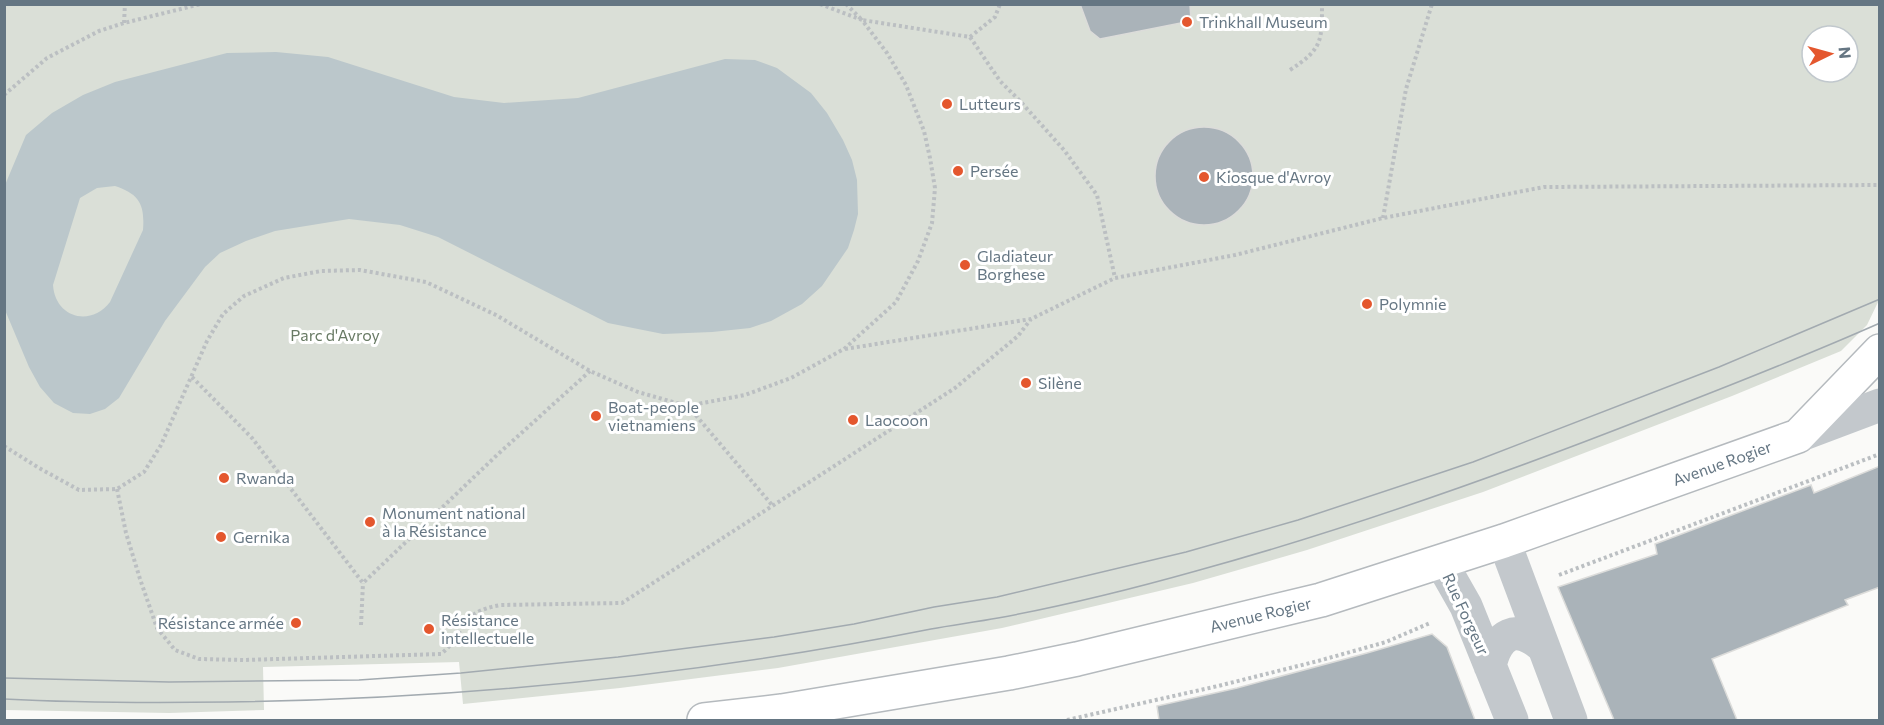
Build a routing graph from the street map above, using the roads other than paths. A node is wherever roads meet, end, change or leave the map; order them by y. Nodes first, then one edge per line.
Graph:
1 (1880, 351) edge
2 (1880, 405) edge
3 (1798, 436) junction
4 (1504, 542) junction
5 (1441, 562) junction
6 (1542, 646) junction
7 (1490, 666) junction
8 (783, 716) edge
9 (704, 720) edge
10 (1512, 720) edge
11 (1571, 720) edge

1 - 3 main road
2 - 3 street
3 - 4 main road, Avenue Rogier
4 - 5 main road, Avenue Rogier
4 - 6 street
5 - 7 street, Rue Forgeur
5 - 8 main road, Avenue Rogier
6 - 7 street, Rue Forgeur
6 - 11 street
7 - 10 street, Rue Forgeur
8 - 9 main road, Avenue Rogier

